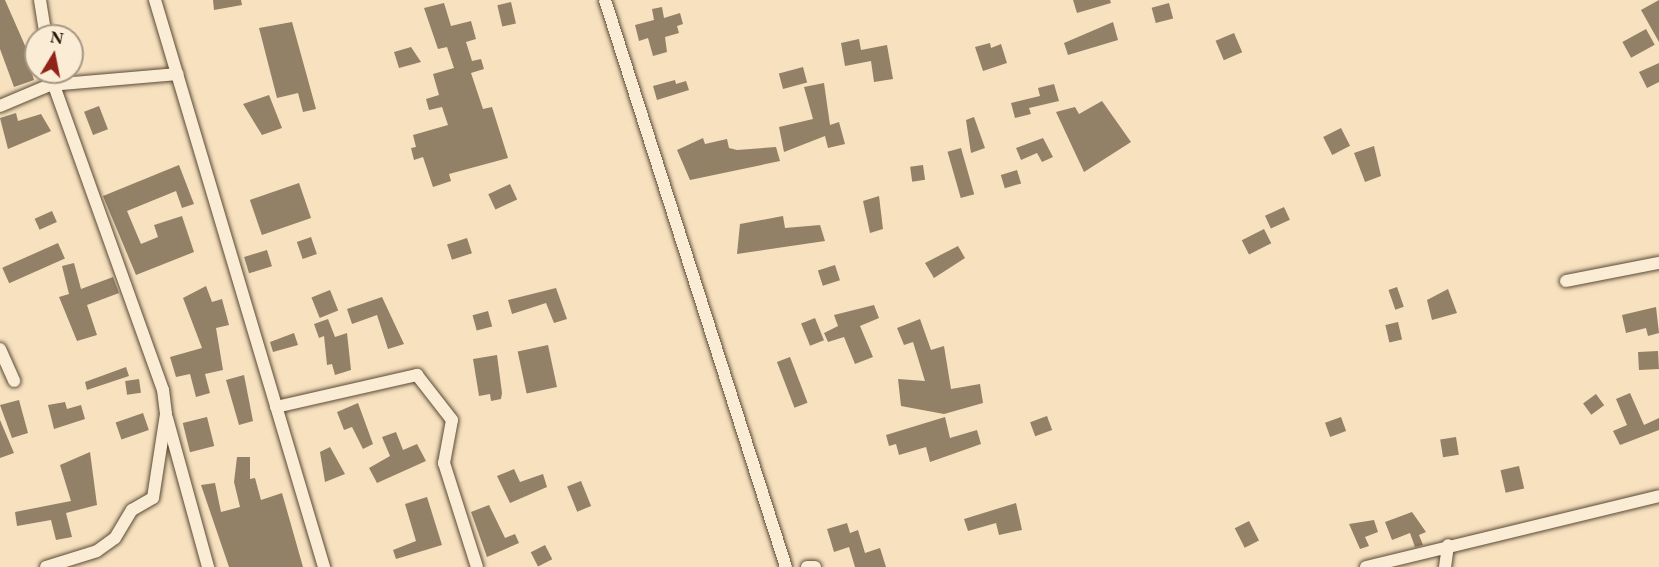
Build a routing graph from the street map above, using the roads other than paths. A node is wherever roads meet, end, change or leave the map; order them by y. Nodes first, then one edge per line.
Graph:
1 (40, 0) edge
2 (155, 0) edge
3 (604, 0) edge
4 (44, 24) edge
5 (178, 74) junction
6 (84, 77) edge
7 (38, 84) edge
8 (51, 84) edge
9 (0, 106) edge
10 (1659, 264) edge
11 (1566, 281) dead end
12 (0, 349) edge
13 (14, 381) dead end
14 (276, 407) junction
15 (166, 414) junction
16 (1659, 496) edge
17 (1448, 545) junction
18 (46, 567) edge
19 (208, 567) edge
20 (324, 567) edge
21 (477, 567) edge
22 (786, 567) edge
23 (807, 567) edge
24 (815, 567) edge
25 (1366, 567) edge
26 (1446, 567) edge

1 - 4 street
2 - 5 street
3 - 22 street
5 - 6 street
5 - 14 street
7 - 9 street
8 - 15 street
10 - 11 street
12 - 13 street
14 - 20 street
14 - 21 street
15 - 18 street
15 - 19 street
16 - 17 street
17 - 25 street
17 - 26 street
23 - 24 street

